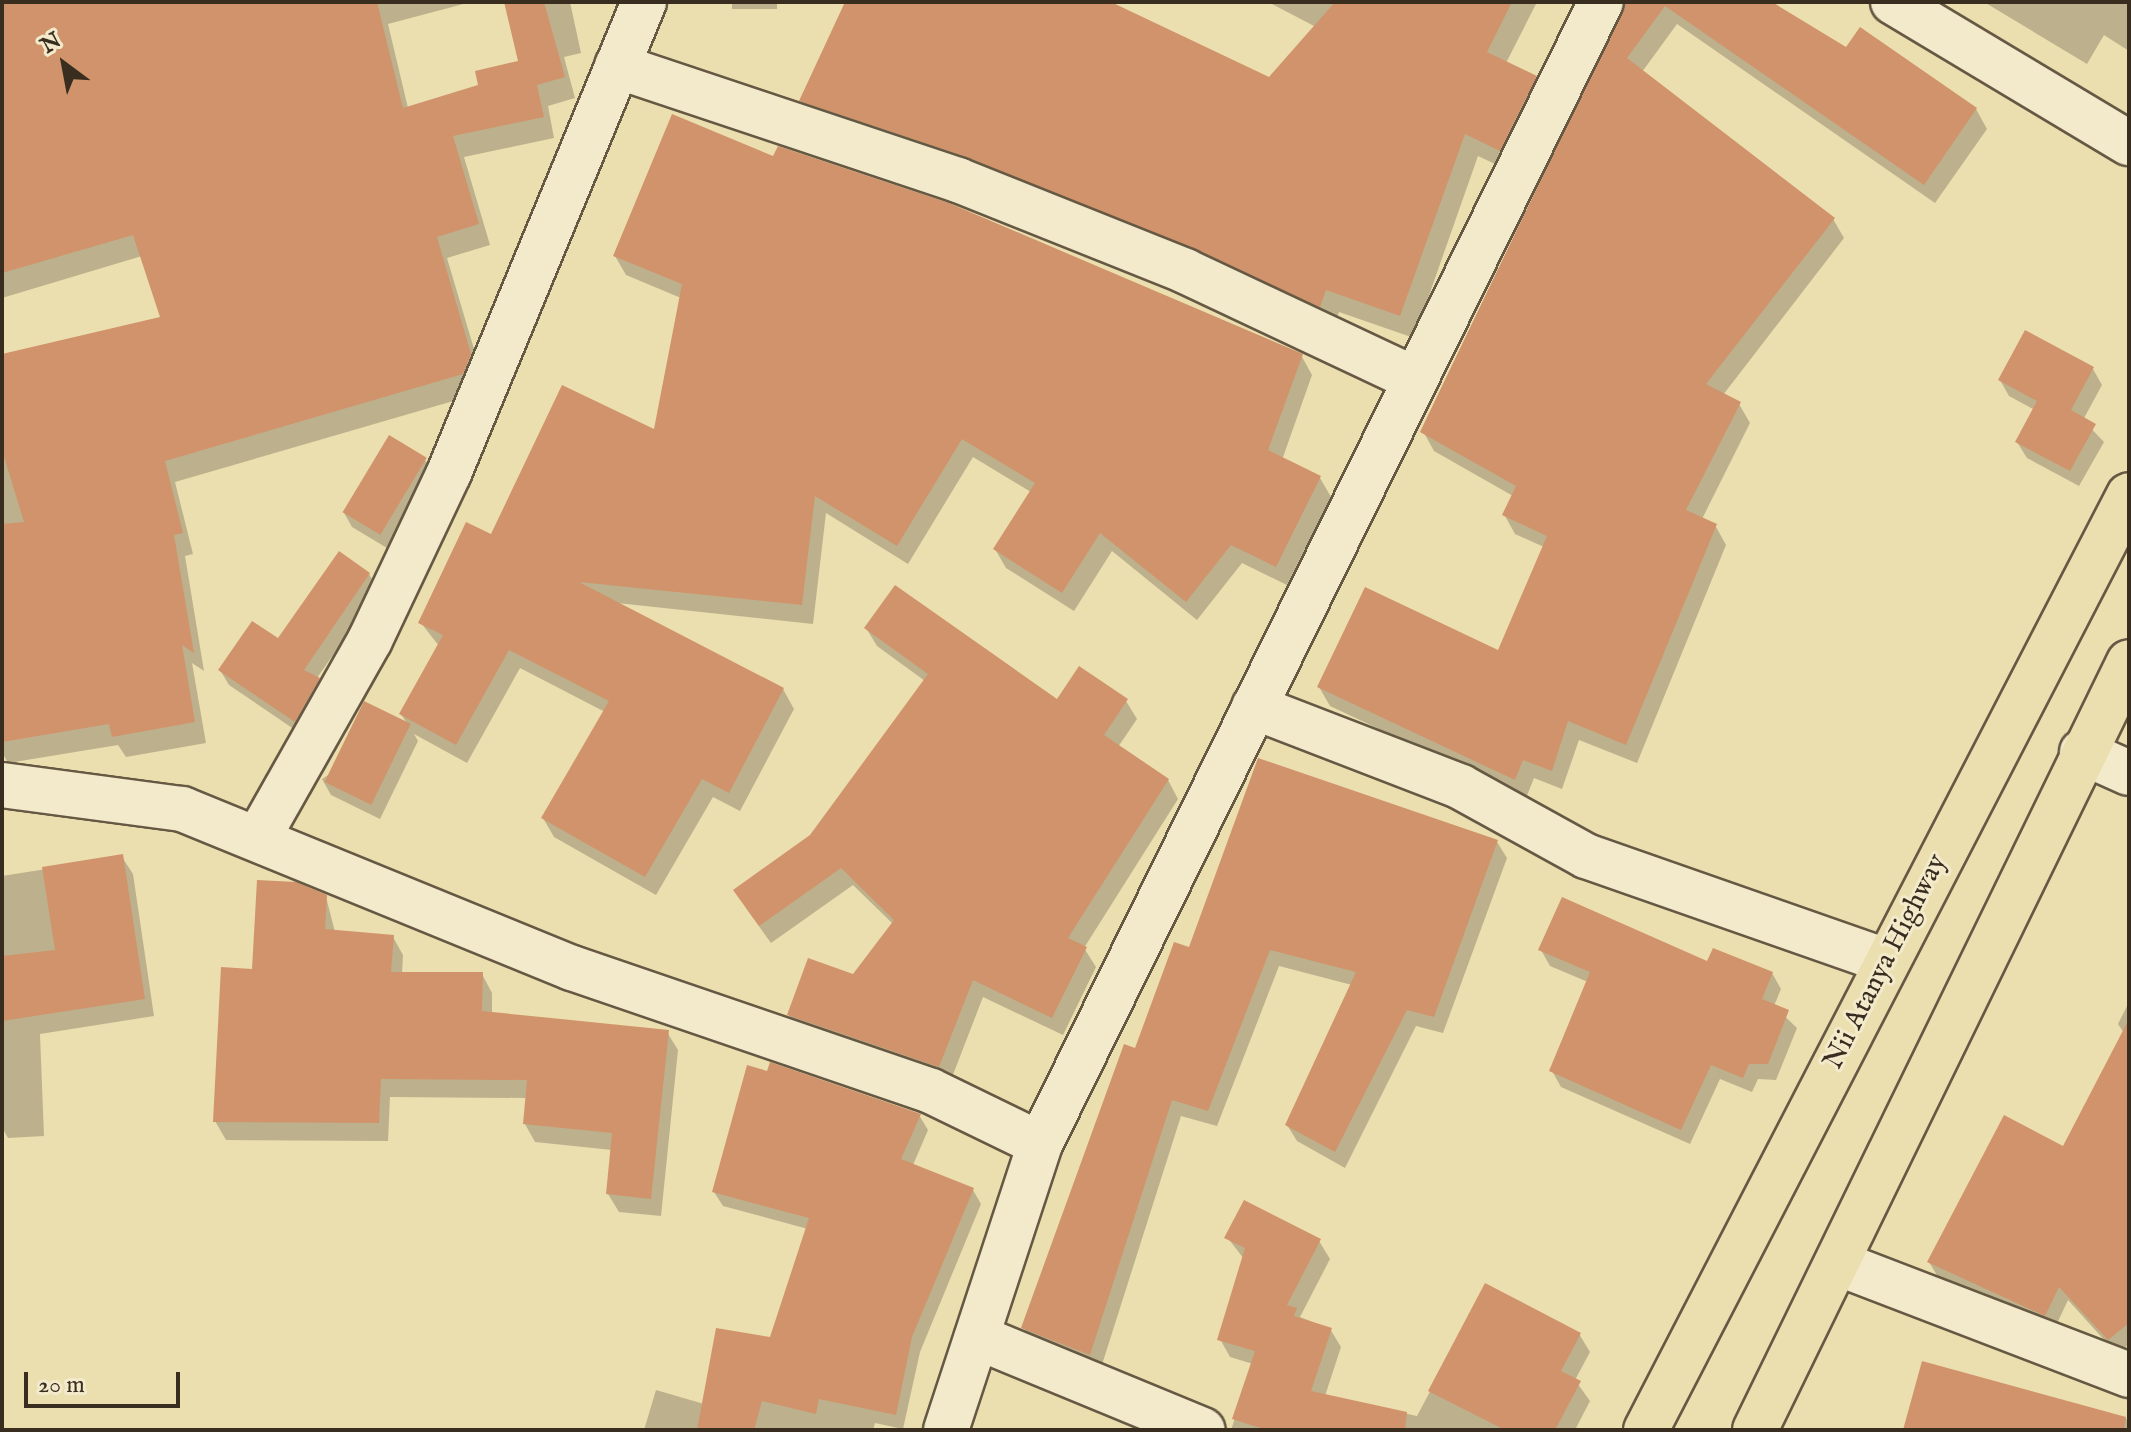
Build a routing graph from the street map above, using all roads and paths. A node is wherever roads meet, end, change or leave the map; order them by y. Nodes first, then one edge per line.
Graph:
1 (644, 2) edge
2 (1601, 2) edge
3 (1893, 2) edge
4 (617, 66) junction
5 (2129, 143) edge
6 (1415, 379) junction
7 (2129, 495) edge
8 (2129, 662) edge
9 (1254, 707) junction
10 (2082, 752) junction
11 (2129, 773) edge
12 (2, 785) edge
13 (258, 838) junction
14 (1885, 961) junction
15 (1040, 1144) junction
16 (1840, 1264) junction
17 (977, 1337) junction
18 (2129, 1375) edge
19 (946, 1430) edge
20 (1203, 1430) edge
21 (1646, 1430) edge
22 (1755, 1430) edge

1 - 4 street
2 - 6 street
3 - 5 street
4 - 6 street
4 - 13 street
6 - 9 street
7 - 14 main road, Nii Atanya Highway
8 - 10 main road
9 - 14 street
9 - 15 street
10 - 11 street
10 - 16 main road
12 - 13 street
13 - 15 street
14 - 21 main road, Nii Atanya Highway
15 - 17 street
16 - 18 street
16 - 22 main road
17 - 19 street
17 - 20 street

